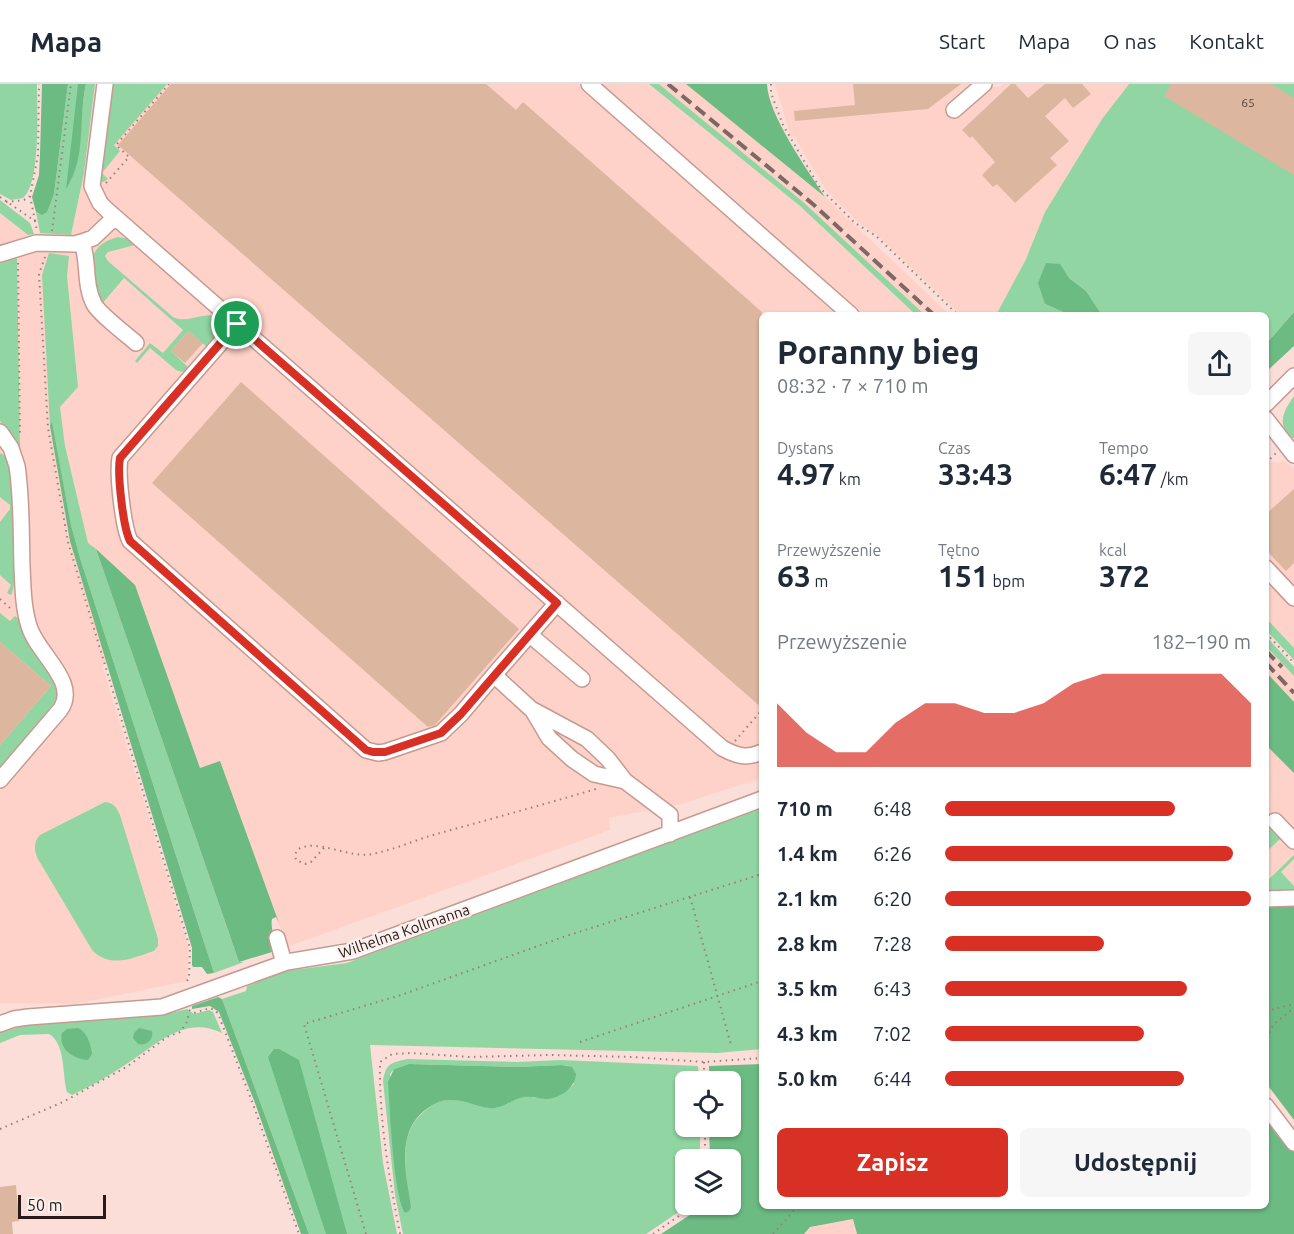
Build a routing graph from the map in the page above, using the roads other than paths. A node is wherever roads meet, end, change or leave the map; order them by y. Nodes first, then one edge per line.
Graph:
1 (105, 84) edge
2 (589, 84) edge
3 (984, 84) edge
4 (954, 110) dead end
5 (115, 217) junction
6 (82, 242) junction
7 (0, 254) edge
8 (848, 312) edge
9 (237, 324) junction
10 (136, 343) dead end
11 (1294, 376) edge
12 (1269, 401) edge
13 (1269, 423) edge
14 (0, 432) edge
15 (1294, 455) edge
16 (1269, 570) edge
17 (1294, 598) edge
18 (557, 603) junction
19 (530, 635) junction
20 (494, 675) junction
21 (582, 679) dead end
22 (531, 709) junction
23 (759, 753) edge
24 (0, 780) edge
25 (625, 781) junction
26 (759, 801) edge
27 (1275, 821) dead end
28 (670, 834) junction
29 (1294, 841) edge
30 (1294, 898) edge
31 (1269, 899) edge
32 (278, 938) dead end
33 (284, 963) junction
34 (1, 1018) edge
35 (1269, 1110) edge
36 (1294, 1143) edge

1 - 5 street
2 - 8 street
3 - 4 street
5 - 6 street
5 - 9 street
6 - 7 street
6 - 10 street
9 - 18 street
9 - 20 street
11 - 12 street
13 - 15 street
14 - 24 street
16 - 17 street
18 - 19 street
18 - 23 street
19 - 20 street
19 - 21 street
20 - 22 street
22 - 25 street
22 - 25 street
25 - 28 street
26 - 28 street, Wilhelma Kollmanna
27 - 29 street
28 - 33 street, Wilhelma Kollmanna
30 - 31 street
32 - 33 street
33 - 34 street, Wilhelma Kollmanna
35 - 36 street

